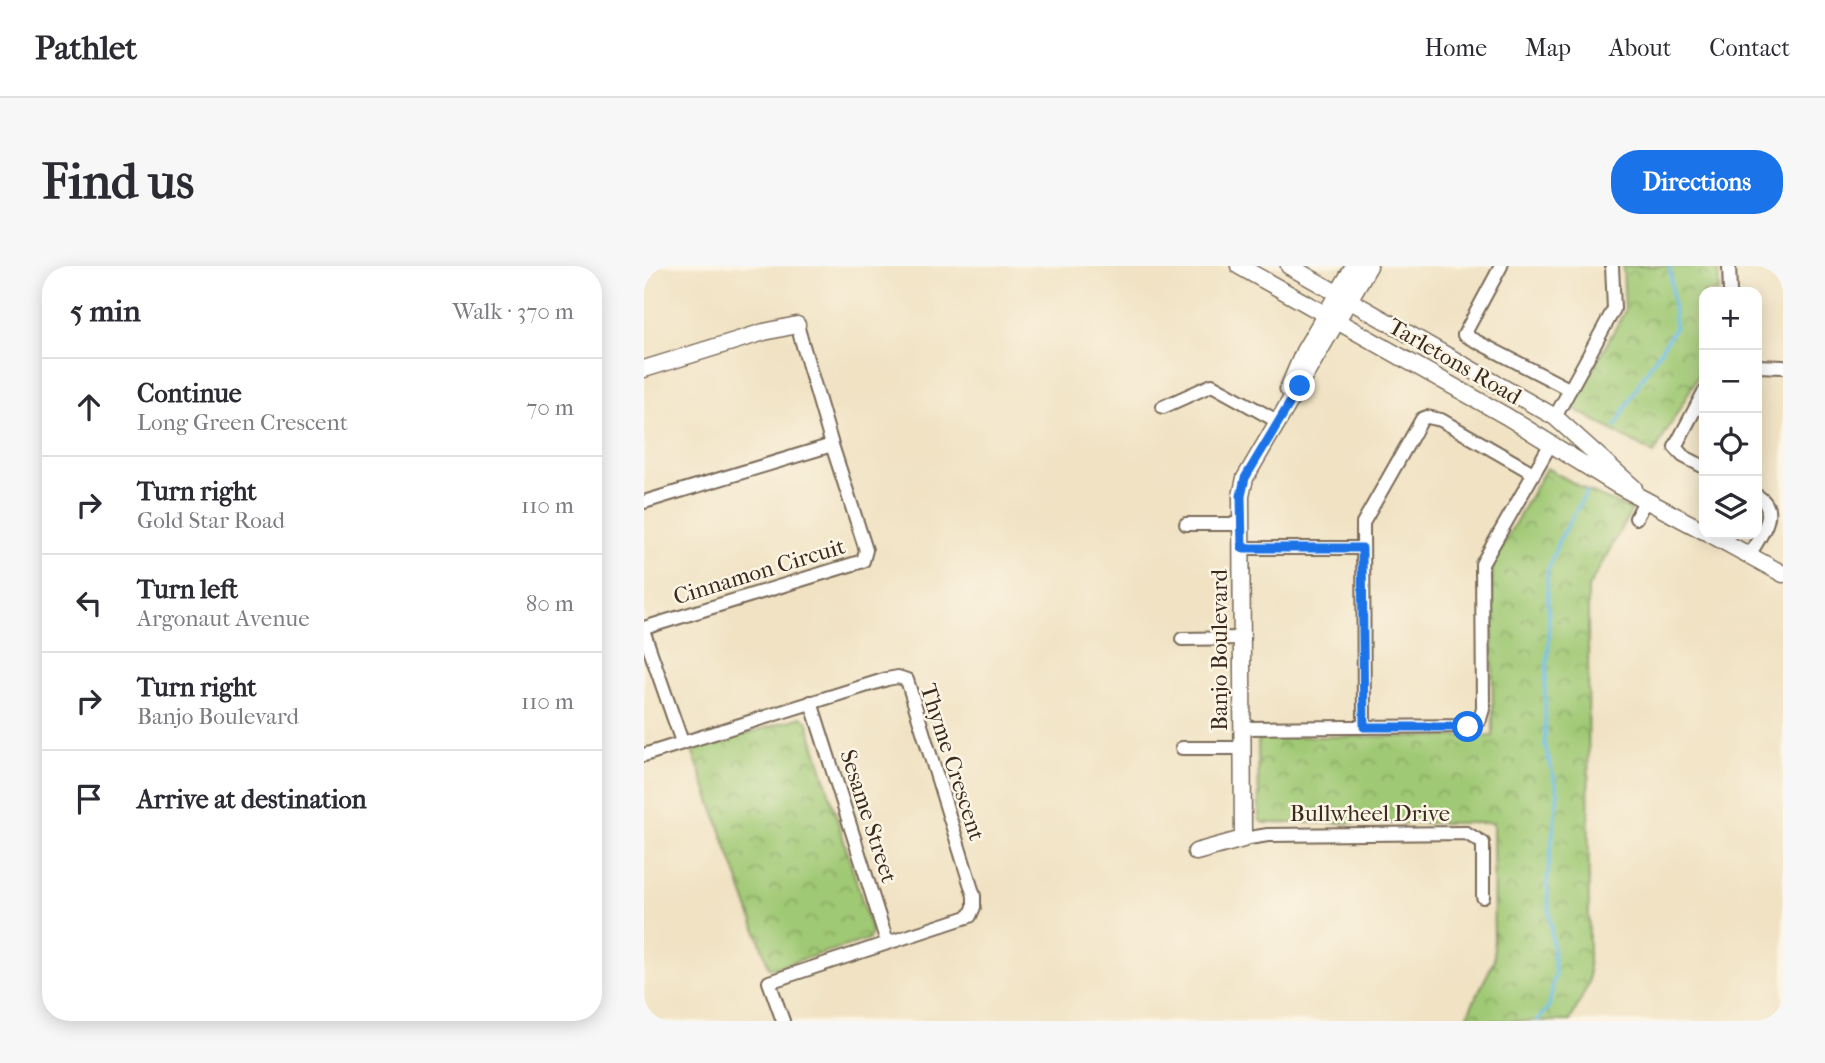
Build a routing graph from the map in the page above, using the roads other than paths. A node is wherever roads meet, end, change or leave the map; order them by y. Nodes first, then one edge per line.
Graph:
1 (1239, 266) edge
2 (1289, 266) edge
3 (1354, 266) edge
4 (1369, 266) edge
5 (1501, 266) edge
6 (1612, 266) edge
7 (1729, 266) edge
8 (1730, 287) edge
9 (1336, 308) junction
10 (797, 325) joint
11 (1762, 366) edge
12 (1783, 367) edge
13 (644, 369) edge
14 (1569, 388) junction
15 (1699, 401) edge
16 (1163, 407) dead end
17 (1555, 416) junction
18 (1277, 421) junction
19 (832, 444) junction
20 (1550, 444) junction
21 (1699, 464) edge
22 (1533, 472) junction
23 (1646, 499) junction
24 (1762, 499) edge
25 (644, 502) edge
26 (1636, 519) dead end
27 (1186, 524) dead end
28 (1241, 524) junction
29 (1699, 528) edge
30 (1762, 529) edge
31 (1719, 539) edge
32 (1757, 539) edge
33 (1242, 548) junction
34 (1362, 548) junction
35 (1749, 555) junction
36 (1783, 574) edge
37 (644, 631) edge
38 (1242, 638) junction
39 (1182, 639) dead end
40 (811, 702) junction
41 (1364, 727) junction
42 (1242, 728) junction
43 (682, 741) junction
44 (1182, 748) dead end
45 (1242, 748) junction
46 (644, 755) edge
47 (1243, 839) junction
48 (1196, 852) dead end
49 (1483, 897) dead end
50 (887, 942) junction
51 (783, 1021) edge

1 - 9 street, Tarletons Road
2 - 9 street, Tarletons Road
3 - 9 street
4 - 9 street
5 - 14 street
6 - 14 street
7 - 8 street
9 - 17 street, Tarletons Road
9 - 18 street, Banjo Boulevard
9 - 20 street, Tarletons Road
10 - 13 street
10 - 19 street
11 - 12 street
14 - 17 street
15 - 21 street
16 - 18 street
17 - 23 street, Tarletons Road
18 - 28 street, Banjo Boulevard
19 - 25 street
19 - 37 street, Cinnamon Circuit
20 - 22 street
20 - 23 street, Tarletons Road
22 - 34 street
22 - 41 street
23 - 26 street
23 - 29 street, Tarletons Road
24 - 30 street
27 - 28 street
28 - 33 street, Banjo Boulevard
31 - 35 street
32 - 35 street
33 - 34 street
33 - 38 street, Banjo Boulevard
34 - 41 street
35 - 36 street
37 - 43 street
38 - 39 street
38 - 42 street, Banjo Boulevard
40 - 43 street, Thyme Crescent
40 - 50 street, Sesame Street
40 - 50 street, Thyme Crescent
41 - 42 street
42 - 45 street, Banjo Boulevard
43 - 46 street, Thyme Crescent
44 - 45 street
45 - 47 street, Banjo Boulevard
47 - 48 street
47 - 49 street, Bullwheel Drive
50 - 51 street, Thyme Crescent

